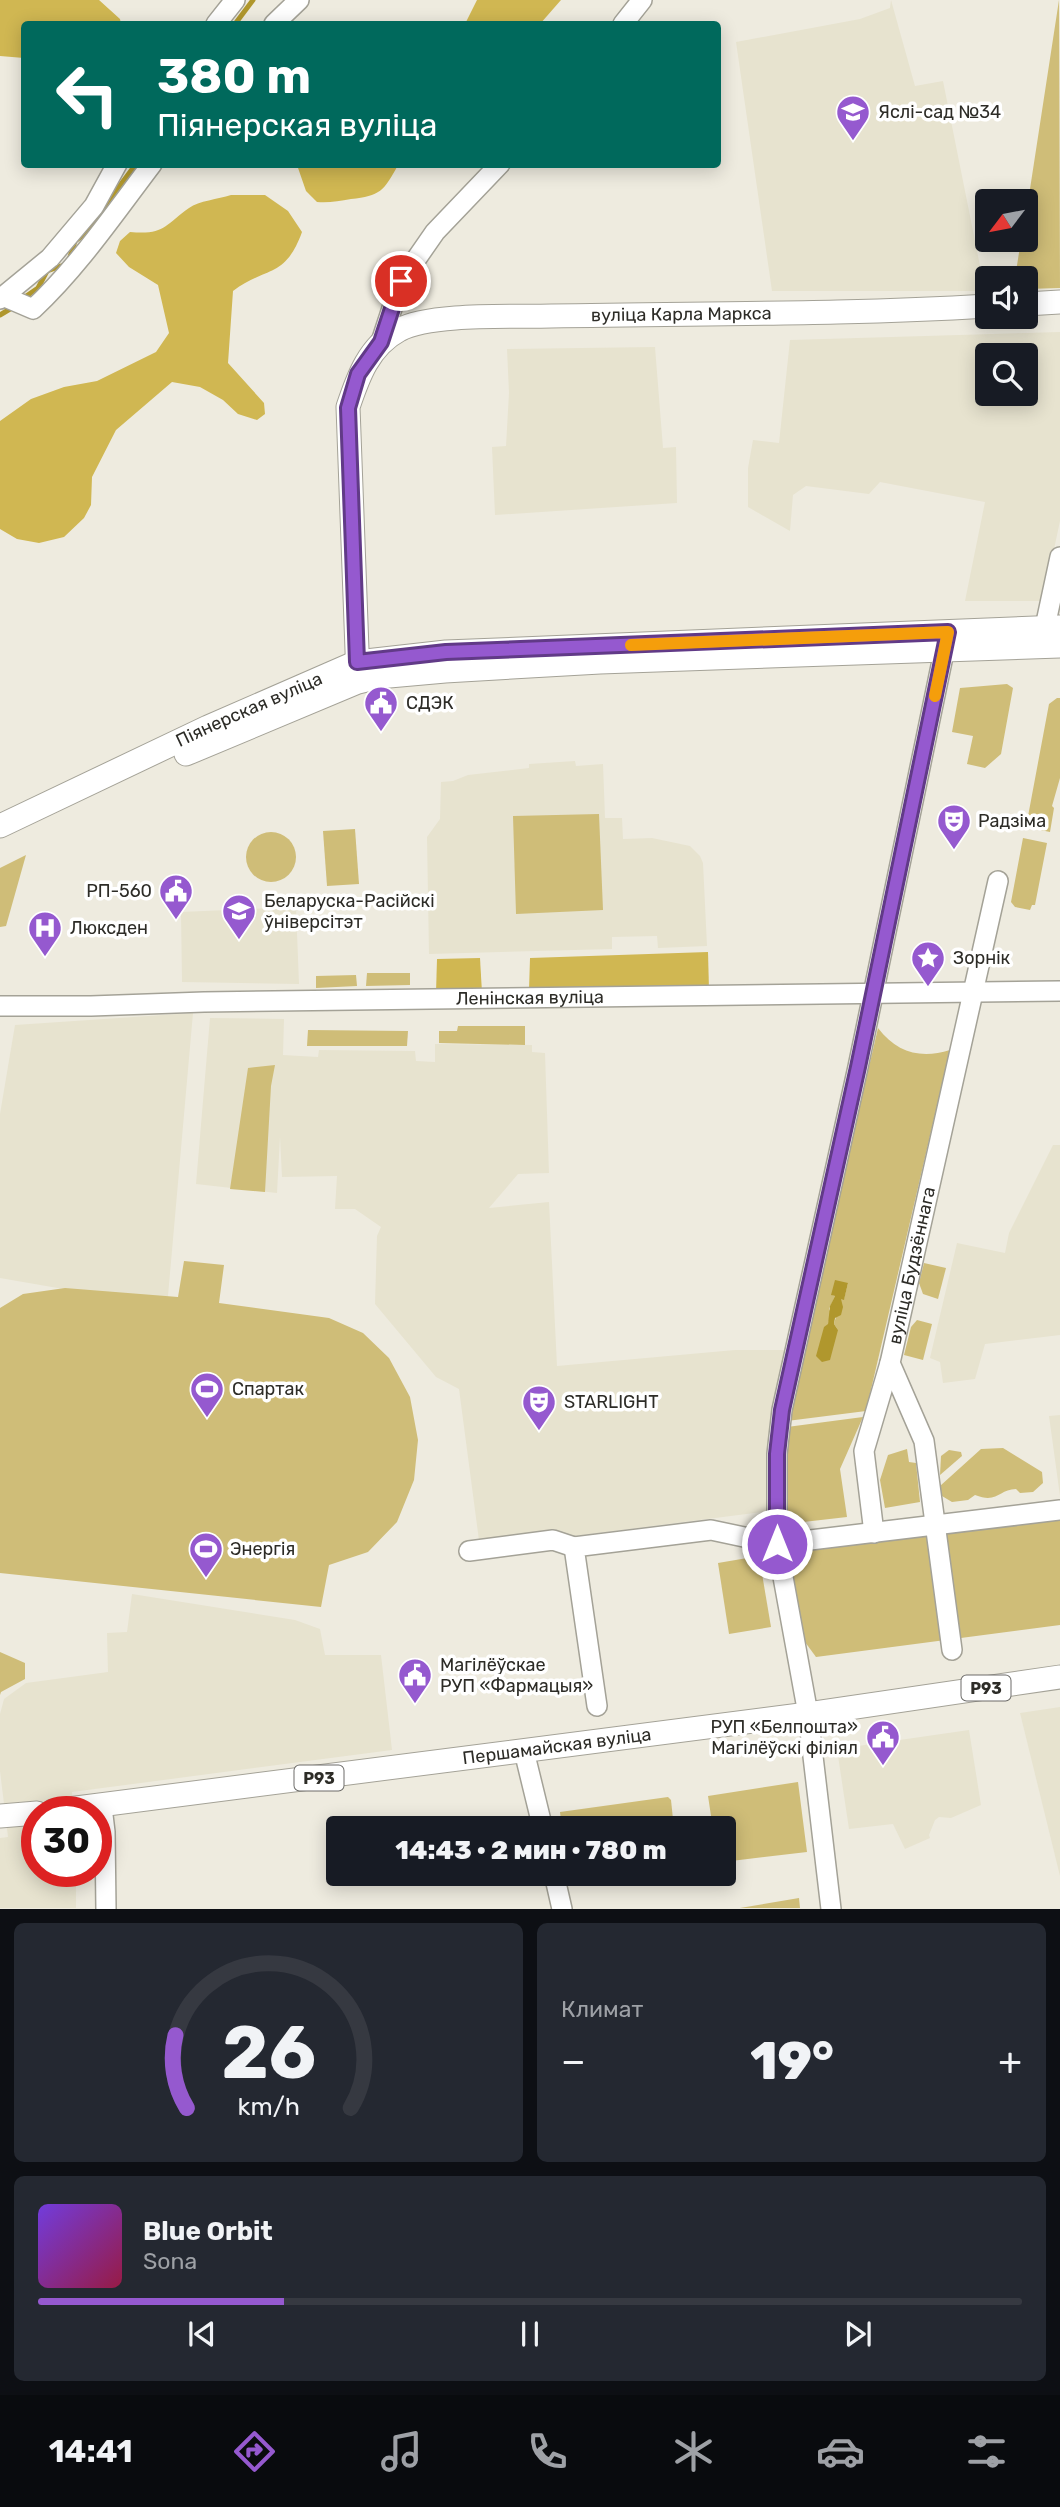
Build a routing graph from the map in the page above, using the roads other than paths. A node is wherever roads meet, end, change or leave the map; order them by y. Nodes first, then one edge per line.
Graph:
1 (235, 0) edge
2 (299, 0) edge
3 (642, 0) edge
4 (218, 21) edge
5 (277, 21) edge
6 (625, 21) edge
7 (115, 168) edge
8 (149, 168) edge
9 (496, 168) edge
10 (2, 298) edge
11 (1060, 302) edge
12 (1038, 303) edge
13 (975, 306) edge
14 (381, 342) junction
15 (1060, 557) edge
16 (1052, 627) edge
17 (946, 641) junction
18 (1060, 646) edge
19 (358, 672) junction
20 (0, 826) edge
21 (0, 843) edge
22 (998, 880) dead end
23 (1060, 991) edge
24 (973, 993) junction
25 (873, 994) junction
26 (0, 1006) edge
27 (890, 1363) junction
28 (1060, 1510) edge
29 (936, 1526) junction
30 (874, 1533) junction
31 (777, 1544) junction
32 (574, 1547) junction
33 (469, 1551) dead end
34 (952, 1650) dead end
35 (1060, 1677) edge
36 (597, 1706) dead end
37 (808, 1714) junction
38 (524, 1751) junction
39 (112, 1806) edge
40 (21, 1814) edge
41 (0, 1816) edge
42 (540, 1816) edge
43 (557, 1886) edge
44 (106, 1887) edge
45 (106, 1909) edge
46 (562, 1909) edge
47 (831, 1909) edge

1 - 4 street
2 - 5 street
3 - 6 street
7 - 10 street
8 - 10 street
9 - 14 street
11 - 12 main road
13 - 14 main road, вуліца Карла Маркса
14 - 19 main road
15 - 16 street
16 - 17 main road, Піянерская вуліца
17 - 18 main road, Піянерская вуліца
17 - 19 main road, Піянерская вуліца
17 - 25 street
19 - 20 main road, Піянерская вуліца
19 - 21 main road, Піянерская вуліца
22 - 24 street, вуліца Будзённага
23 - 24 street, Ленінская вуліца
24 - 25 street, Ленінская вуліца
24 - 27 street, вуліца Будзённага
25 - 26 street, Ленінская вуліца
25 - 31 street
27 - 29 street, вуліца Будзённага
27 - 30 street
28 - 29 street
29 - 30 street
29 - 34 street, вуліца Будзённага
30 - 31 street
31 - 32 street
31 - 37 street
32 - 33 street
32 - 36 street
35 - 37 main road, Першамайская вуліца / Р93
37 - 38 main road, Першамайская вуліца / Р93
37 - 47 street
38 - 39 main road, Першамайская вуліца / Р93
38 - 42 street
40 - 41 main road
43 - 46 street
44 - 45 street

